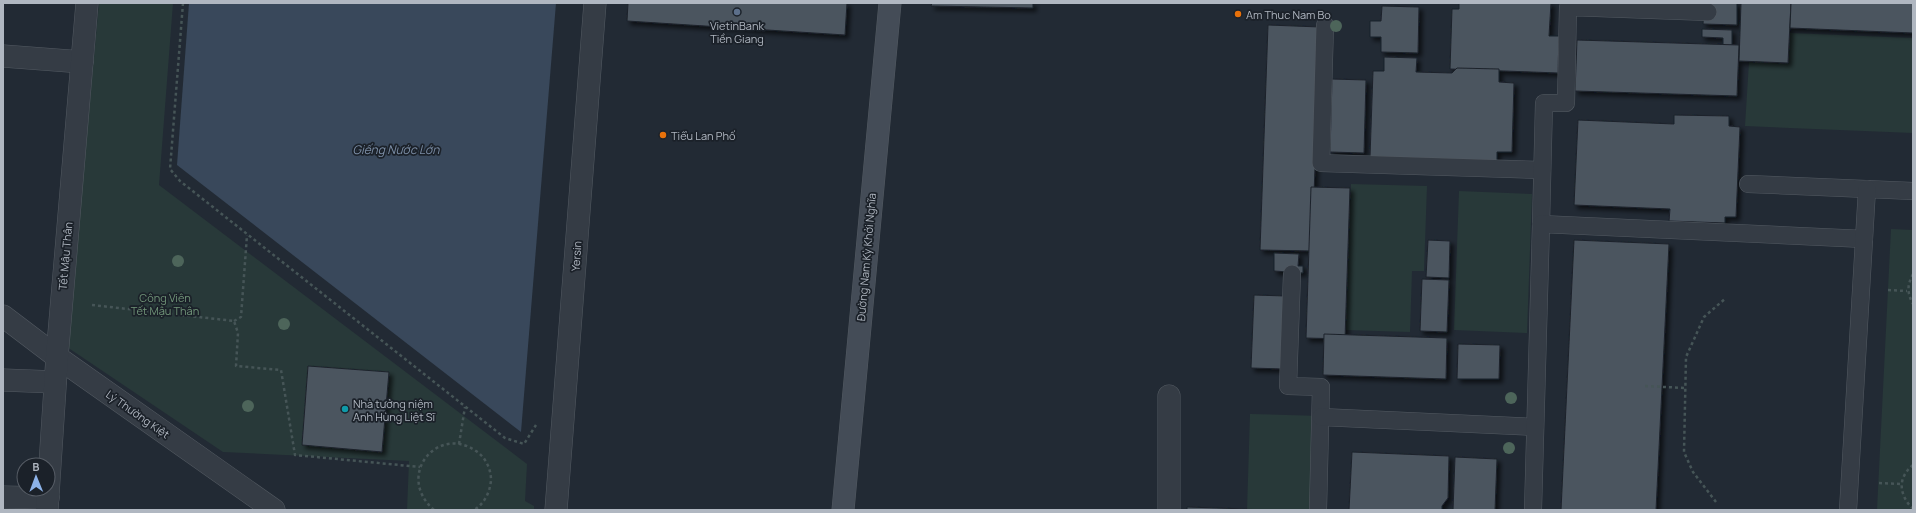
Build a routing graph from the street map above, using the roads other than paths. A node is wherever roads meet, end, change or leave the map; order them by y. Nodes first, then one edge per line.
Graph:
1 (87, 3) edge
2 (595, 3) edge
3 (890, 3) edge
4 (1708, 12) dead end
5 (1326, 25) dead end
6 (3, 56) edge
7 (82, 62) junction
8 (1542, 170) junction
9 (1748, 184) dead end
10 (1867, 189) junction
11 (1913, 191) edge
12 (1541, 224) junction
13 (1864, 239) junction
14 (1292, 274) dead end
15 (3, 316) edge
16 (56, 357) junction
17 (3, 380) edge
18 (55, 382) junction
19 (1169, 396) dead end
20 (1321, 417) junction
21 (1536, 427) junction
22 (3, 497) edge
23 (48, 504) edge
24 (274, 510) edge
25 (556, 510) edge
26 (843, 510) edge
27 (1169, 510) edge
28 (1318, 510) edge
29 (1533, 510) edge
30 (1848, 510) edge

1 - 7 street, Tết Mậu Thân
2 - 25 street, Yersin
3 - 26 main road, Đường Nam Kỳ Khởi Nghĩa
4 - 8 lane
5 - 8 lane
6 - 7 street
7 - 16 street, Tết Mậu Thân
8 - 12 lane
9 - 10 lane
10 - 11 lane
10 - 13 lane
12 - 13 lane
12 - 21 lane
13 - 30 lane
14 - 20 lane
15 - 16 street, Lý Thường Kiệt
16 - 18 street, Tết Mậu Thân
16 - 24 street, Lý Thường Kiệt
17 - 18 street
18 - 23 street, Tết Mậu Thân
19 - 27 street
20 - 21 lane
20 - 28 lane
21 - 29 lane
22 - 23 street

